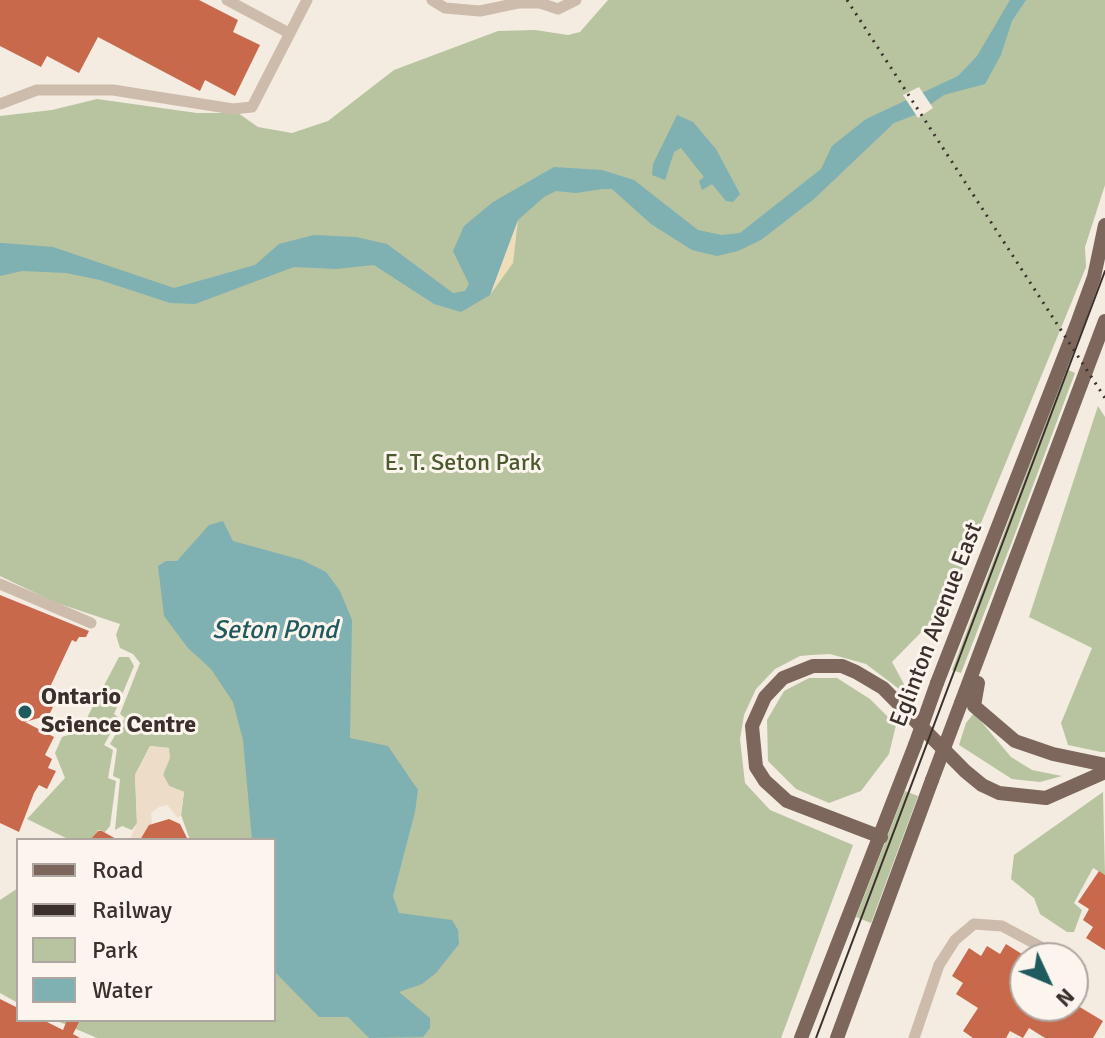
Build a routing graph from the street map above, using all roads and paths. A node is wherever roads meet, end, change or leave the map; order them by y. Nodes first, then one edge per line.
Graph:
1 (227, 0) edge
2 (307, 0) edge
3 (432, 0) edge
4 (576, 0) edge
5 (289, 33) junction
6 (0, 104) edge
7 (1105, 225) edge
8 (1105, 321) edge
9 (1014, 559) junction
10 (0, 584) edge
11 (91, 623) dead end
12 (1105, 765) edge
13 (1105, 772) edge
14 (881, 837) junction
15 (1032, 942) edge
16 (801, 1038) edge
17 (837, 1038) edge
18 (914, 1038) edge

1 - 5 street
2 - 5 street
3 - 4 street
5 - 6 street
7 - 14 main road, Eglinton Avenue East, bridge
8 - 9 main road, Eglinton Avenue East
9 - 12 main road
9 - 17 main road, Eglinton Avenue East, bridge
10 - 11 street
13 - 14 main road
14 - 16 main road, Eglinton Avenue East
15 - 18 street

